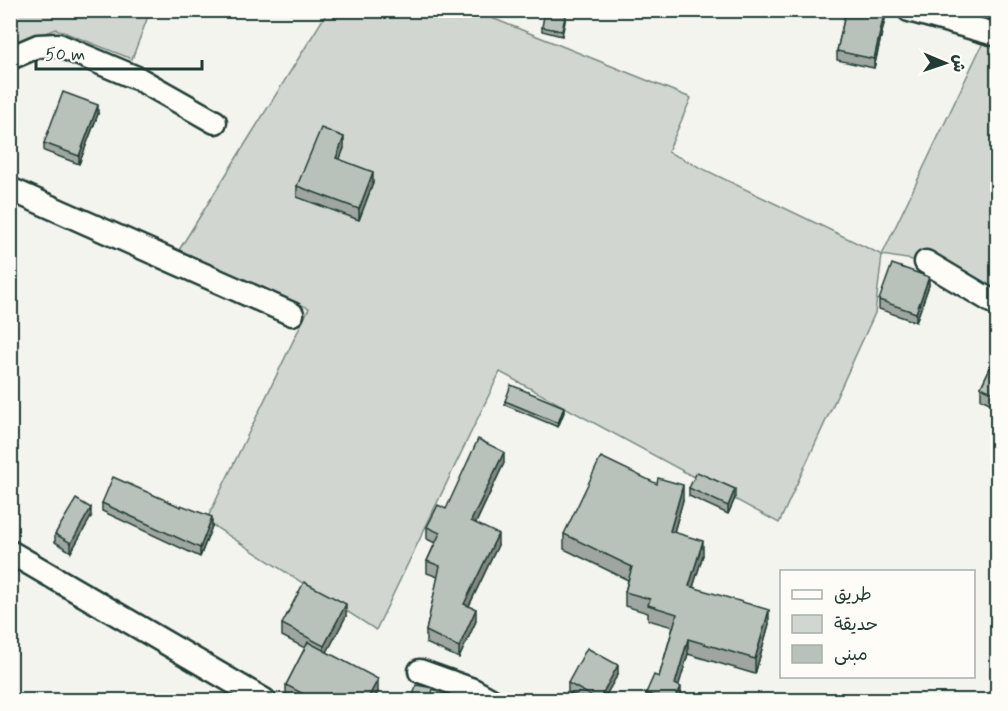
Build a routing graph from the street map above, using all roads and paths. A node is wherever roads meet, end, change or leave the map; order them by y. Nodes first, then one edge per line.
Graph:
1 (909, 10) edge
2 (998, 35) edge
3 (10, 58) edge
4 (215, 122) dead end
5 (10, 189) edge
6 (926, 262) dead end
7 (998, 305) edge
8 (292, 314) dead end
9 (10, 552) edge
10 (420, 671) dead end
11 (264, 700) edge
12 (491, 700) edge

1 - 2 street
3 - 4 street
5 - 8 street
6 - 7 street
9 - 11 street
10 - 12 street

